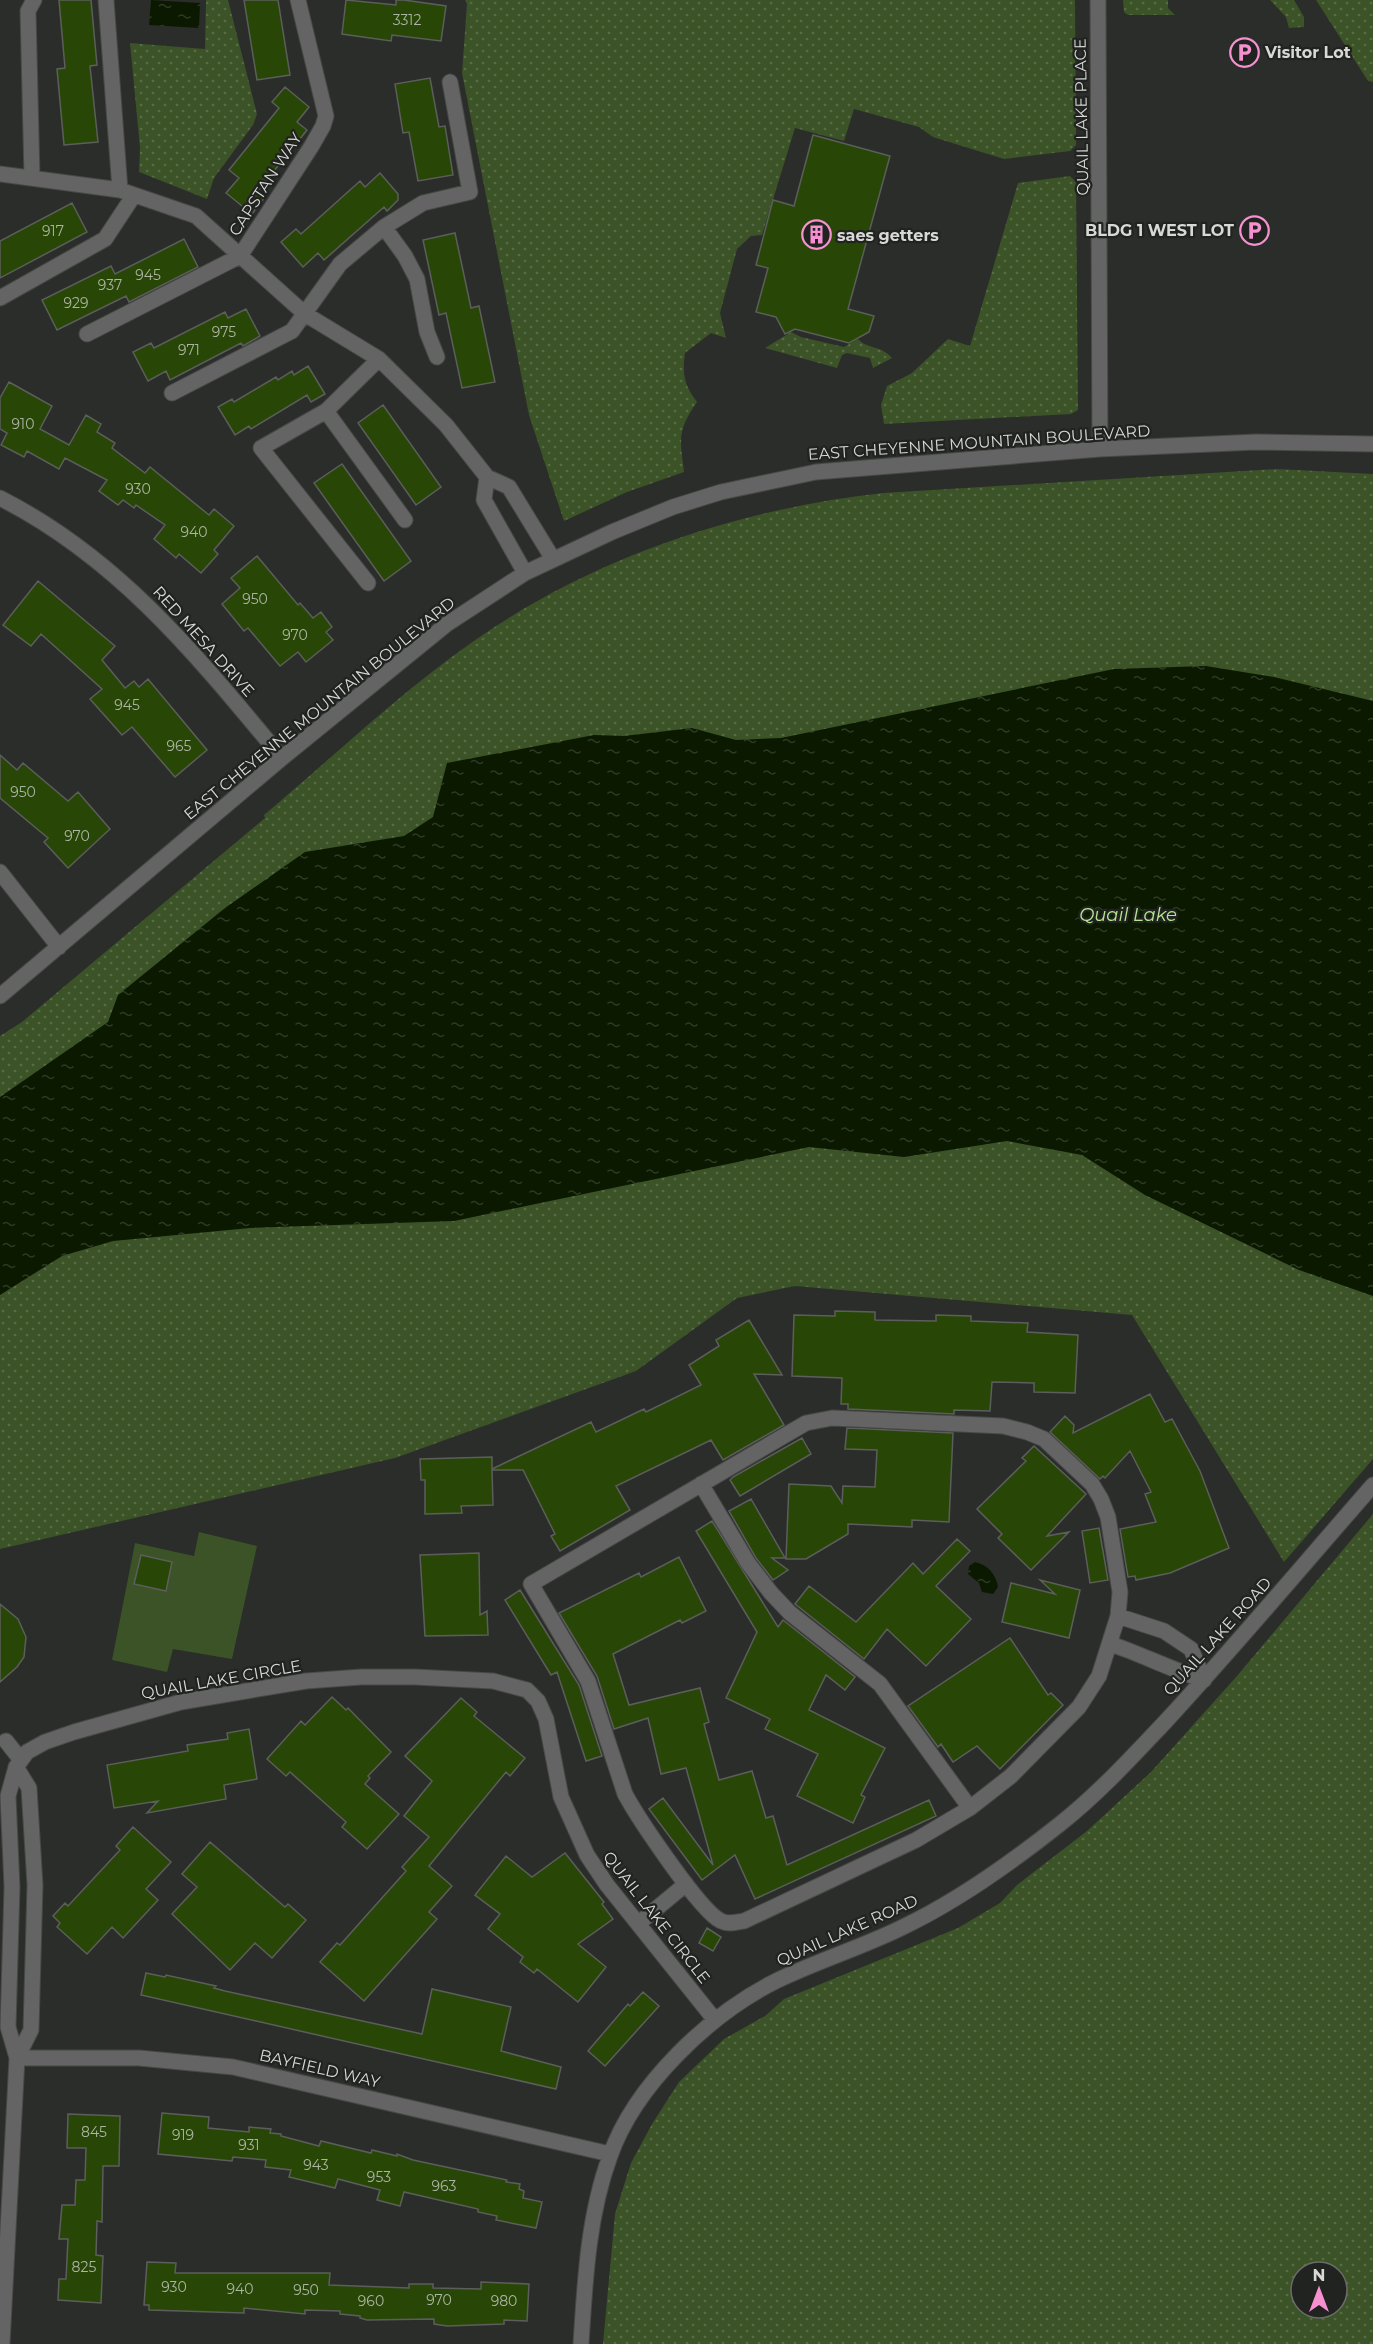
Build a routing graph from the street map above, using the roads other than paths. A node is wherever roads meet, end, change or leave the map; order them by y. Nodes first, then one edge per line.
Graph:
1 (34, 0) edge
2 (106, 0) edge
3 (298, 0) edge
4 (1098, 0) edge
5 (450, 82) dead end
6 (0, 174) edge
7 (32, 177) junction
8 (127, 193) junction
9 (384, 227) junction
10 (240, 256) junction
11 (0, 298) edge
12 (305, 314) junction
13 (87, 334) dead end
14 (437, 357) dead end
15 (379, 359) junction
16 (172, 393) dead end
17 (326, 411) junction
18 (1373, 444) edge
19 (1100, 449) junction
20 (487, 477) junction
21 (0, 498) edge
22 (405, 520) dead end
23 (553, 559) junction
24 (525, 573) junction
25 (368, 583) dead end
26 (282, 758) junction
27 (0, 872) edge
28 (59, 947) junction
29 (0, 996) edge
30 (701, 1484) junction
31 (1373, 1485) edge
32 (1118, 1616) junction
33 (1111, 1644) junction
34 (1204, 1680) junction
35 (6, 1741) dead end
36 (18, 1763) junction
37 (970, 1808) junction
38 (686, 1884) junction
39 (639, 1923) junction
40 (715, 2020) junction
41 (17, 2058) junction
42 (610, 2154) junction
43 (2, 2344) edge
44 (581, 2344) edge

1 - 7 street
2 - 8 street
3 - 10 street, CAPSTAN WAY
4 - 19 street, QUAIL LAKE PLACE
5 - 9 street
6 - 7 street
7 - 8 street
8 - 10 street
8 - 11 street
9 - 12 street
9 - 14 street
10 - 12 street
10 - 13 street, CAPSTAN WAY
12 - 15 street
12 - 16 street
15 - 17 street
15 - 20 street
17 - 22 street
17 - 25 street
18 - 19 street, EAST CHEYENNE MOUNTAIN BOULEVARD
19 - 23 street, EAST CHEYENNE MOUNTAIN BOULEVARD
20 - 23 street
20 - 24 street
21 - 26 street, RED MESA DRIVE
23 - 24 street, EAST CHEYENNE MOUNTAIN BOULEVARD
24 - 26 street, EAST CHEYENNE MOUNTAIN BOULEVARD
26 - 28 street, EAST CHEYENNE MOUNTAIN BOULEVARD
27 - 28 street
28 - 29 street, EAST CHEYENNE MOUNTAIN BOULEVARD
30 - 32 street
30 - 37 street
30 - 38 street
31 - 34 street, QUAIL LAKE ROAD
32 - 33 street
32 - 34 street
33 - 34 street
33 - 37 street
34 - 40 street, QUAIL LAKE ROAD
35 - 36 street
36 - 39 street, QUAIL LAKE CIRCLE
36 - 41 street
36 - 41 street
37 - 38 street
38 - 39 street
39 - 40 street, QUAIL LAKE CIRCLE
40 - 42 street, QUAIL LAKE ROAD
41 - 42 street, BAYFIELD WAY
41 - 43 street
42 - 44 street, QUAIL LAKE ROAD

